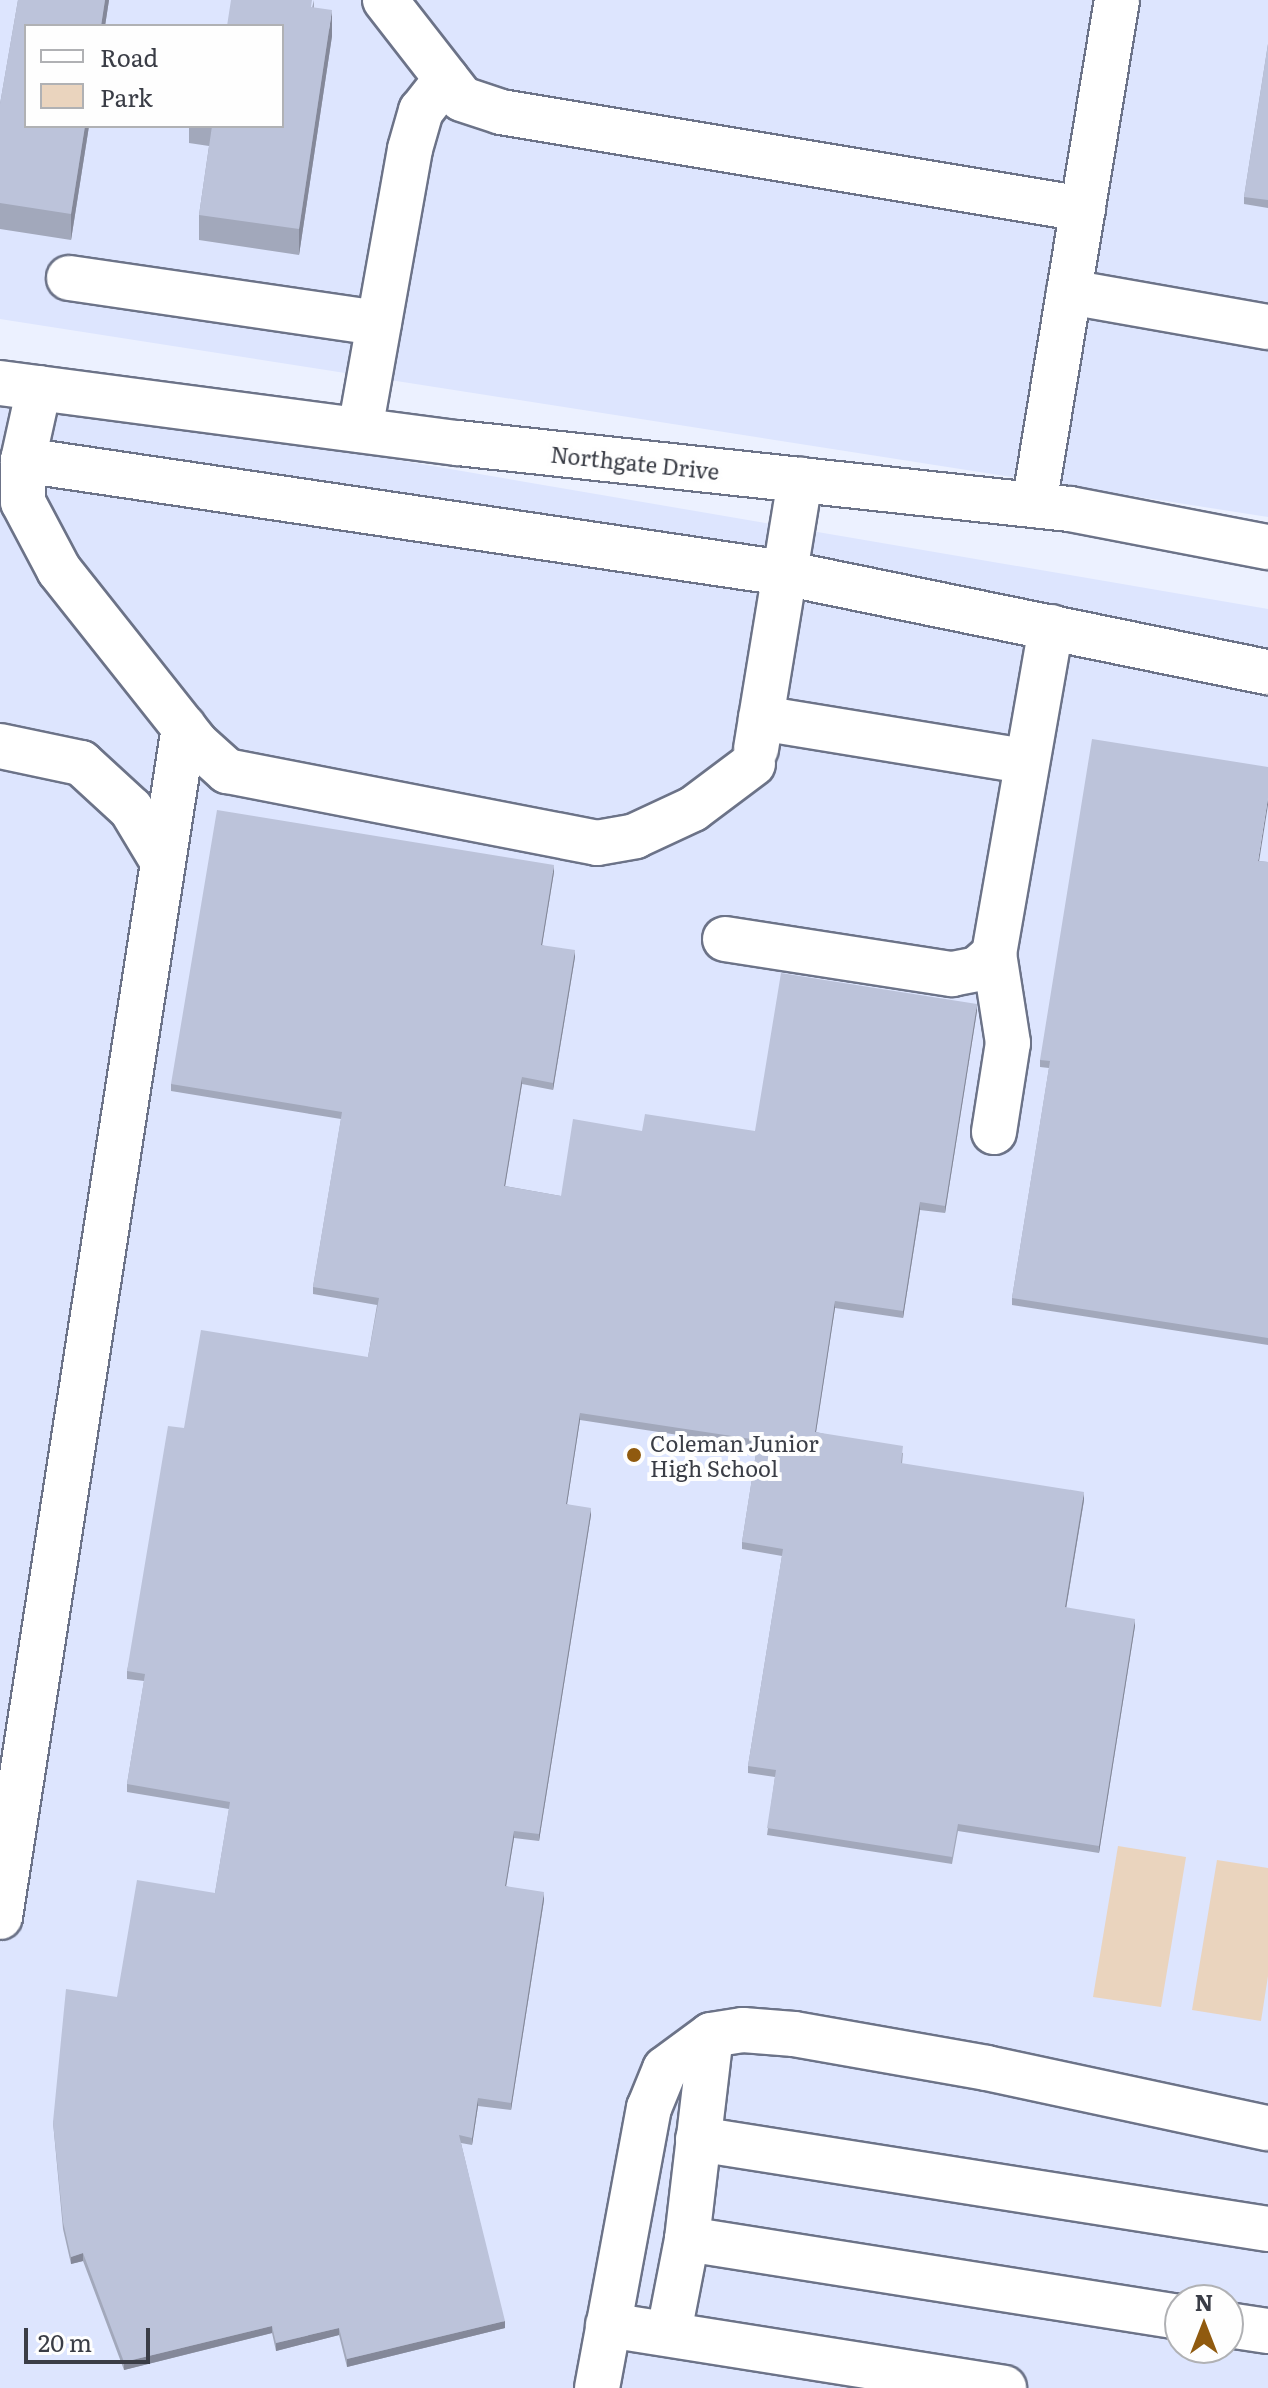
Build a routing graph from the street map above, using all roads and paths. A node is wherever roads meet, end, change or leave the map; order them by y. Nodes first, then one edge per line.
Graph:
1 (385, 0) edge
2 (1117, 0) edge
3 (446, 79) junction
4 (1083, 209) junction
5 (69, 278) dead end
6 (1069, 292) junction
7 (379, 323) junction
8 (1268, 327) edge
9 (20, 386) edge
10 (360, 430) junction
11 (23, 460) junction
12 (800, 480) junction
13 (1034, 505) junction
14 (1268, 547) edge
15 (784, 573) junction
16 (1051, 627) junction
17 (1268, 672) edge
18 (184, 727) junction
19 (757, 744) junction
20 (0, 746) edge
21 (1024, 761) junction
22 (163, 862) junction
23 (725, 939) dead end
24 (994, 954) junction
25 (994, 1132) dead end
26 (0, 1917) edge
27 (711, 2035) junction
28 (1268, 2128) edge
29 (698, 2139) junction
30 (1268, 2229) edge
31 (687, 2239) junction
32 (1164, 2314) edge
33 (608, 2325) junction
34 (1244, 2327) edge
35 (1268, 2331) edge
36 (669, 2332) junction
37 (597, 2388) edge
38 (1004, 2388) edge

1 - 3 street
2 - 4 street
3 - 4 street
3 - 7 street
4 - 6 street
5 - 7 street
6 - 8 street
6 - 13 street
7 - 10 street
9 - 10 street, Northgate Drive
9 - 11 street
10 - 12 street, Northgate Drive
11 - 15 street
11 - 18 street
12 - 13 street, Northgate Drive
12 - 15 street
13 - 14 street, Northgate Drive
15 - 16 street
15 - 19 street
16 - 17 street
16 - 21 street
18 - 19 street
18 - 22 street
19 - 21 street
20 - 22 street
21 - 24 street
22 - 26 street
23 - 24 street
24 - 25 street
27 - 28 street
27 - 29 street
27 - 33 street
29 - 30 street
29 - 31 street
31 - 32 street
31 - 36 street
33 - 36 street
33 - 37 street
34 - 35 street
36 - 38 street

